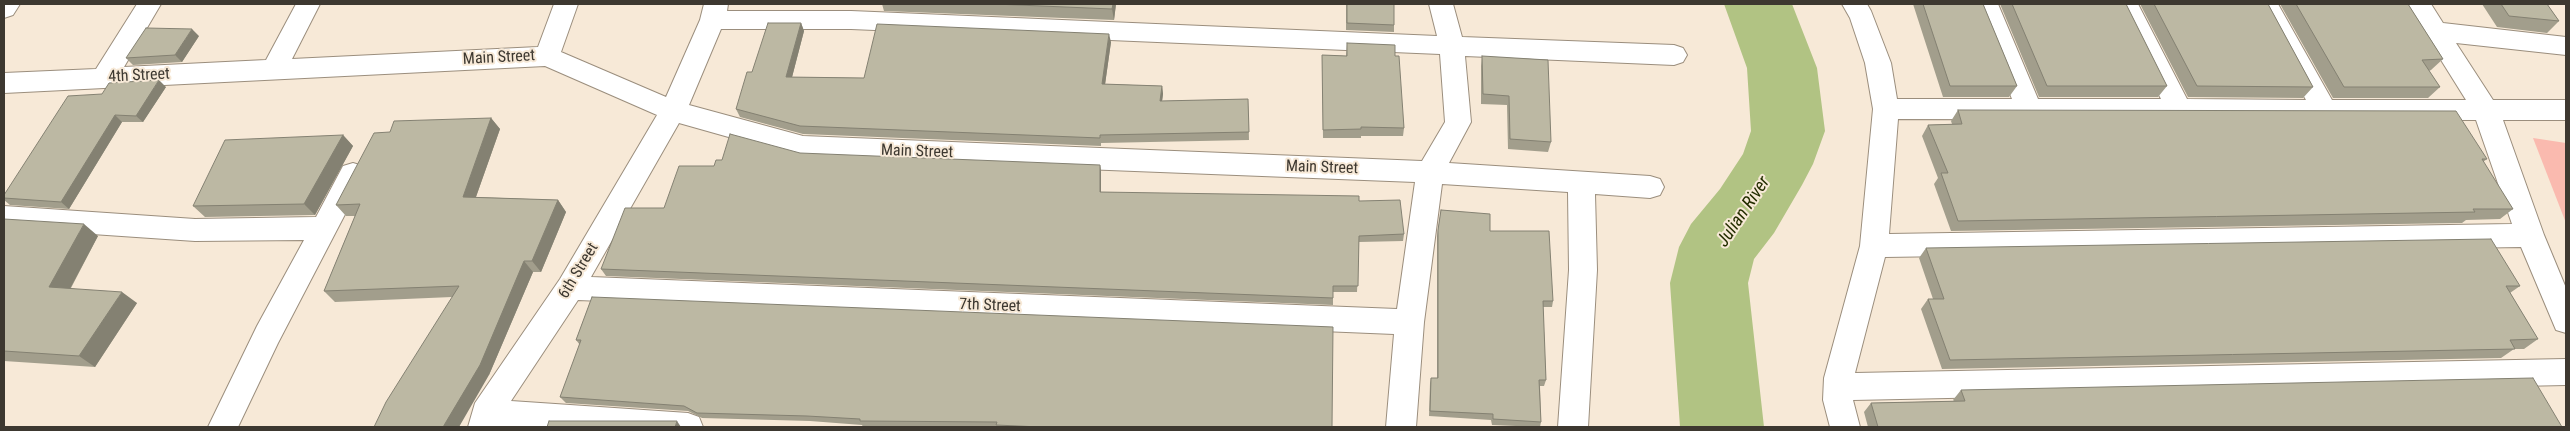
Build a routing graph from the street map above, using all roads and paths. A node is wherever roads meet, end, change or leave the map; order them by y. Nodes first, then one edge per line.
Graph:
1 (8, 4) edge
2 (149, 4) edge
3 (308, 4) edge
4 (566, 4) edge
5 (1441, 4) edge
6 (1854, 4) edge
7 (1986, 4) edge
8 (2126, 4) edge
9 (2266, 4) edge
10 (2418, 4) edge
11 (4, 9) edge
12 (714, 12) edge
13 (853, 12) edge
14 (2436, 31) junction
15 (1452, 44) junction
16 (2566, 46) edge
17 (1674, 55) dead end
18 (547, 56) junction
19 (274, 69) junction
20 (104, 78) junction
21 (4, 83) edge
22 (2178, 108) junction
23 (1886, 109) junction
24 (2029, 109) junction
25 (2326, 110) junction
26 (2486, 110) junction
27 (2566, 110) edge
28 (673, 111) junction
29 (366, 151) edge
30 (1430, 172) junction
31 (1582, 183) junction
32 (1650, 187) dead end
33 (4, 217) edge
34 (324, 228) junction
35 (2530, 235) junction
36 (1874, 246) junction
37 (570, 288) junction
38 (1410, 322) junction
39 (2566, 322) edge
40 (2566, 372) edge
41 (1839, 387) junction
42 (484, 420) edge
43 (223, 427) edge
44 (688, 427) edge
45 (1401, 427) edge
46 (1572, 427) edge
47 (1845, 427) edge

1 - 11 street
2 - 20 street
3 - 19 street
4 - 18 street
5 - 15 street
6 - 23 street
7 - 24 street
8 - 22 street
9 - 25 street
10 - 14 street
12 - 13 street
12 - 28 street, 6th Street
13 - 15 street
14 - 16 street
14 - 26 street
15 - 17 street
15 - 30 street
18 - 19 street, Main Street
18 - 28 street, Main Street
19 - 20 street, 4th Street
20 - 21 street, 4th Street
22 - 24 street
22 - 25 street
23 - 24 street
23 - 36 street
25 - 26 street
26 - 27 street
26 - 35 street
28 - 30 street, Main Street
28 - 37 street, 6th Street
29 - 34 street
30 - 31 street, Main Street
30 - 38 street
31 - 32 street, Main Street
31 - 46 street
33 - 34 street
34 - 43 street
35 - 36 street
35 - 39 street
36 - 41 street
37 - 38 street, 7th Street
37 - 42 street, 6th Street
38 - 45 street
40 - 41 street
41 - 47 street
42 - 44 street

